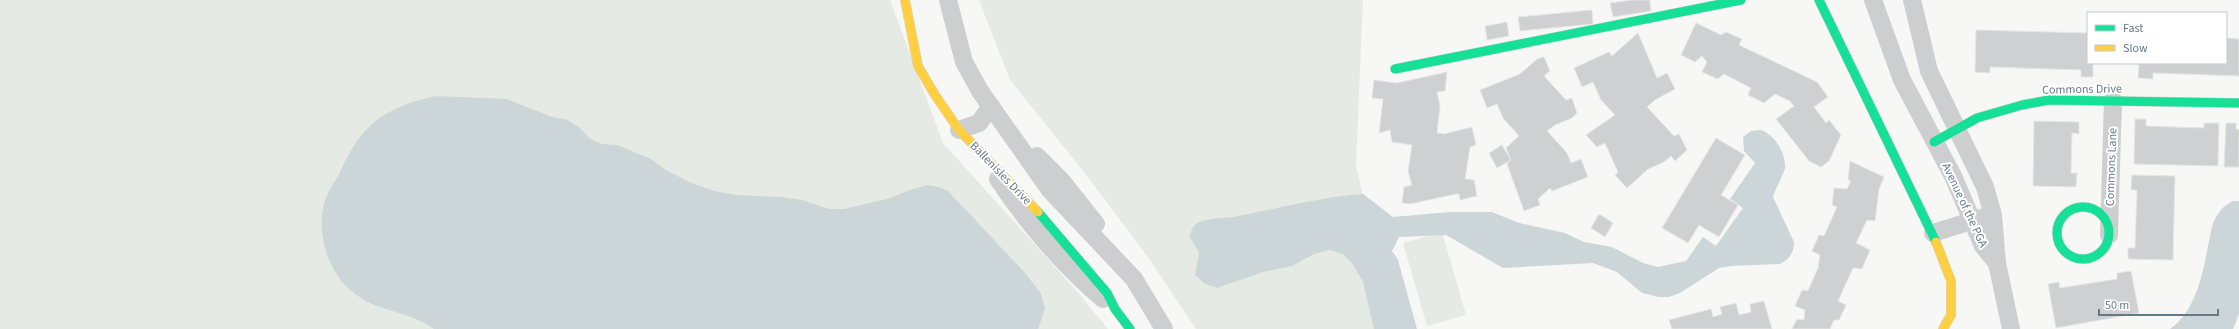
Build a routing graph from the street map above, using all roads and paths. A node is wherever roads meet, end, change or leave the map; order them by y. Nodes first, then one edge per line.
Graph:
1 (905, 0) edge
2 (948, 0) edge
3 (1742, 0) edge
4 (1819, 0) edge
5 (1873, 0) edge
6 (1912, 0) edge
7 (1395, 69) dead end
8 (2113, 100) junction
9 (2239, 103) edge
10 (991, 106) junction
11 (1006, 127) junction
12 (1958, 129) junction
13 (959, 130) junction
14 (1934, 142) junction
15 (980, 151) junction
16 (1993, 215) junction
17 (1077, 219) junction
18 (1973, 221) junction
19 (1933, 233) junction
20 (2109, 234) junction
21 (1060, 236) junction
22 (1997, 263) junction
23 (1134, 279) junction
24 (1114, 309) junction
25 (1130, 329) edge
26 (1164, 329) edge
27 (1943, 329) edge
28 (2011, 329) edge

1 - 13 street, Ballenisles Drive
2 - 10 street, Ballenisles Drive
3 - 7 street
4 - 19 street
5 - 14 street, Avenue of the PGA
6 - 12 street, Avenue of the PGA
8 - 9 street, Commons Drive
8 - 12 street, Commons Drive
8 - 20 street, Commons Lane
10 - 11 street, Ballenisles Drive
10 - 13 street
11 - 17 street, Ballenisles Drive
11 - 23 street
12 - 14 street, Commons Drive
12 - 16 street, Avenue of the PGA
13 - 15 street, Ballenisles Drive
14 - 18 street, Avenue of the PGA
15 - 21 street, Ballenisles Drive
15 - 24 street
16 - 18 street
16 - 22 street, Avenue of the PGA
17 - 21 street
17 - 23 street, Ballenisles Drive
18 - 19 street
18 - 22 street, Avenue of the PGA
19 - 27 street
20 - 20 street, Commons Lane
21 - 24 street, Ballenisles Drive
22 - 28 street
23 - 26 street, Ballenisles Drive
24 - 25 street, Ballenisles Drive

